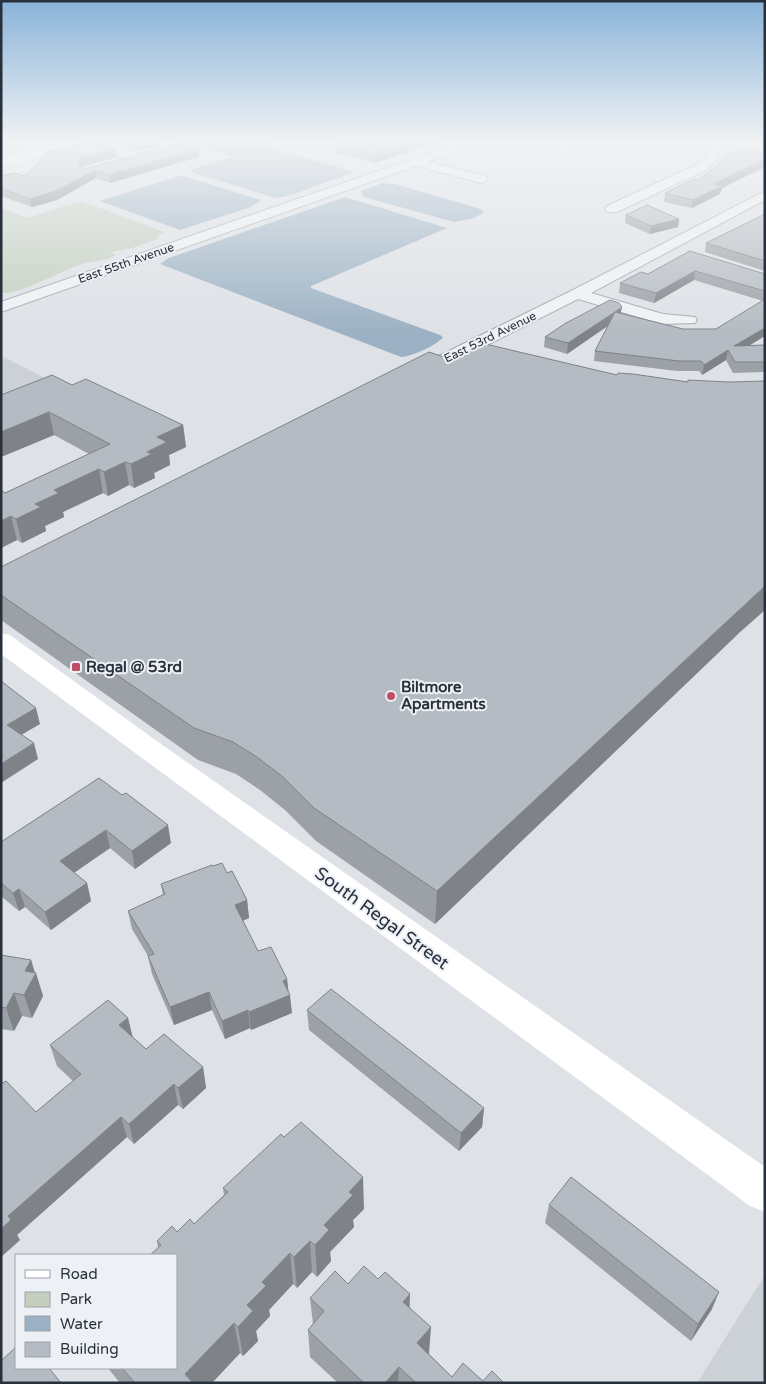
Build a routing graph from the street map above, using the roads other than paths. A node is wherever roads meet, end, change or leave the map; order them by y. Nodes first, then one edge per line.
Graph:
1 (293, 205) edge
2 (622, 205) edge
3 (754, 205) edge
4 (612, 209) dead end
5 (664, 247) junction
6 (682, 252) dead end
7 (577, 294) junction
8 (1, 307) edge
9 (689, 320) dead end
10 (476, 344) junction
11 (501, 353) edge
12 (398, 383) edge
13 (1, 641) edge
14 (765, 1192) edge

1 - 8 street, East 55th Avenue
2 - 4 street
3 - 5 street, East 53rd Avenue
5 - 6 street
5 - 7 street, East 53rd Avenue
7 - 9 street
7 - 10 street, East 53rd Avenue
10 - 11 street
10 - 12 street, East 53rd Avenue
13 - 14 main road, South Regal Street

